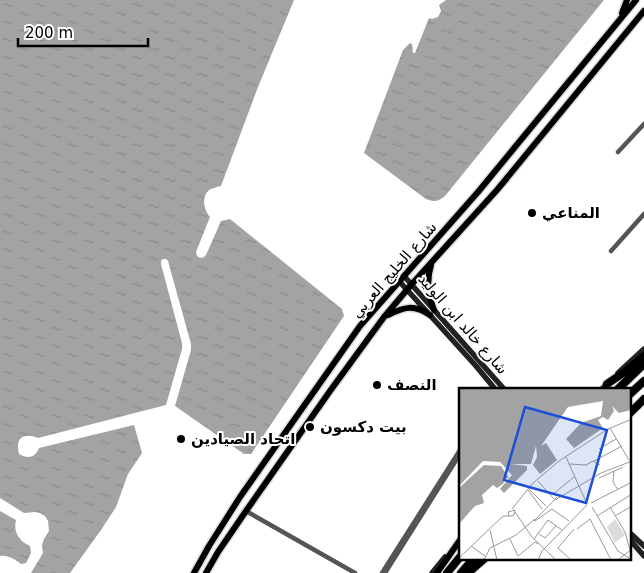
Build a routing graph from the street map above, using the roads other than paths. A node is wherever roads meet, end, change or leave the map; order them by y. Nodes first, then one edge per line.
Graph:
1 (627, 0) edge
2 (636, 0) edge
3 (644, 12) edge
4 (615, 25) junction
5 (644, 124) edge
6 (618, 152) dead end
7 (644, 214) edge
8 (611, 251) dead end
9 (433, 261) junction
10 (402, 278) junction
11 (409, 287) junction
12 (432, 312) junction
13 (384, 317) junction
14 (644, 349) edge
15 (644, 356) edge
16 (644, 364) edge
17 (644, 381) edge
18 (604, 387) edge
19 (494, 388) edge
20 (503, 388) edge
21 (619, 388) edge
22 (632, 392) edge
23 (644, 399) edge
24 (632, 410) edge
25 (459, 452) edge
26 (459, 456) edge
27 (246, 512) junction
28 (632, 535) edge
29 (459, 540) edge
30 (459, 540) edge
31 (632, 542) edge
32 (644, 546) edge
33 (644, 556) edge
34 (459, 558) edge
35 (472, 560) edge
36 (483, 560) edge
37 (194, 573) edge
38 (206, 573) edge
39 (355, 573) edge
40 (382, 573) edge
41 (385, 573) edge
42 (432, 573) edge
43 (437, 573) edge
44 (447, 573) edge
45 (462, 573) edge
46 (468, 573) edge

1 - 4 main road
2 - 4 main road, شارع الخليج العربي
3 - 9 main road, شارع الخليج العربي
4 - 10 main road, شارع الخليج العربي
5 - 6 street
7 - 8 street
9 - 11 main road, شارع الخليج العربي
9 - 12 main road
10 - 11 main road, شارع خالد ابن الوليد
10 - 37 main road, شارع الخليج العربي
11 - 12 main road, شارع خالد ابن الوليد
11 - 13 main road, شارع الخليج العربي
12 - 13 main road
12 - 19 main road, شارع خالد ابن الوليد
12 - 20 main road, شارع خالد ابن الوليد
13 - 27 main road, شارع الخليج العربي
14 - 18 main road
15 - 18 highway
16 - 21 highway
17 - 22 highway
23 - 24 highway
25 - 40 street
26 - 41 street
27 - 38 main road, شارع الخليج العربي
27 - 39 street
28 - 32 main road
29 - 42 main road
30 - 43 main road
31 - 33 main road
34 - 44 highway
35 - 45 highway
36 - 46 highway

